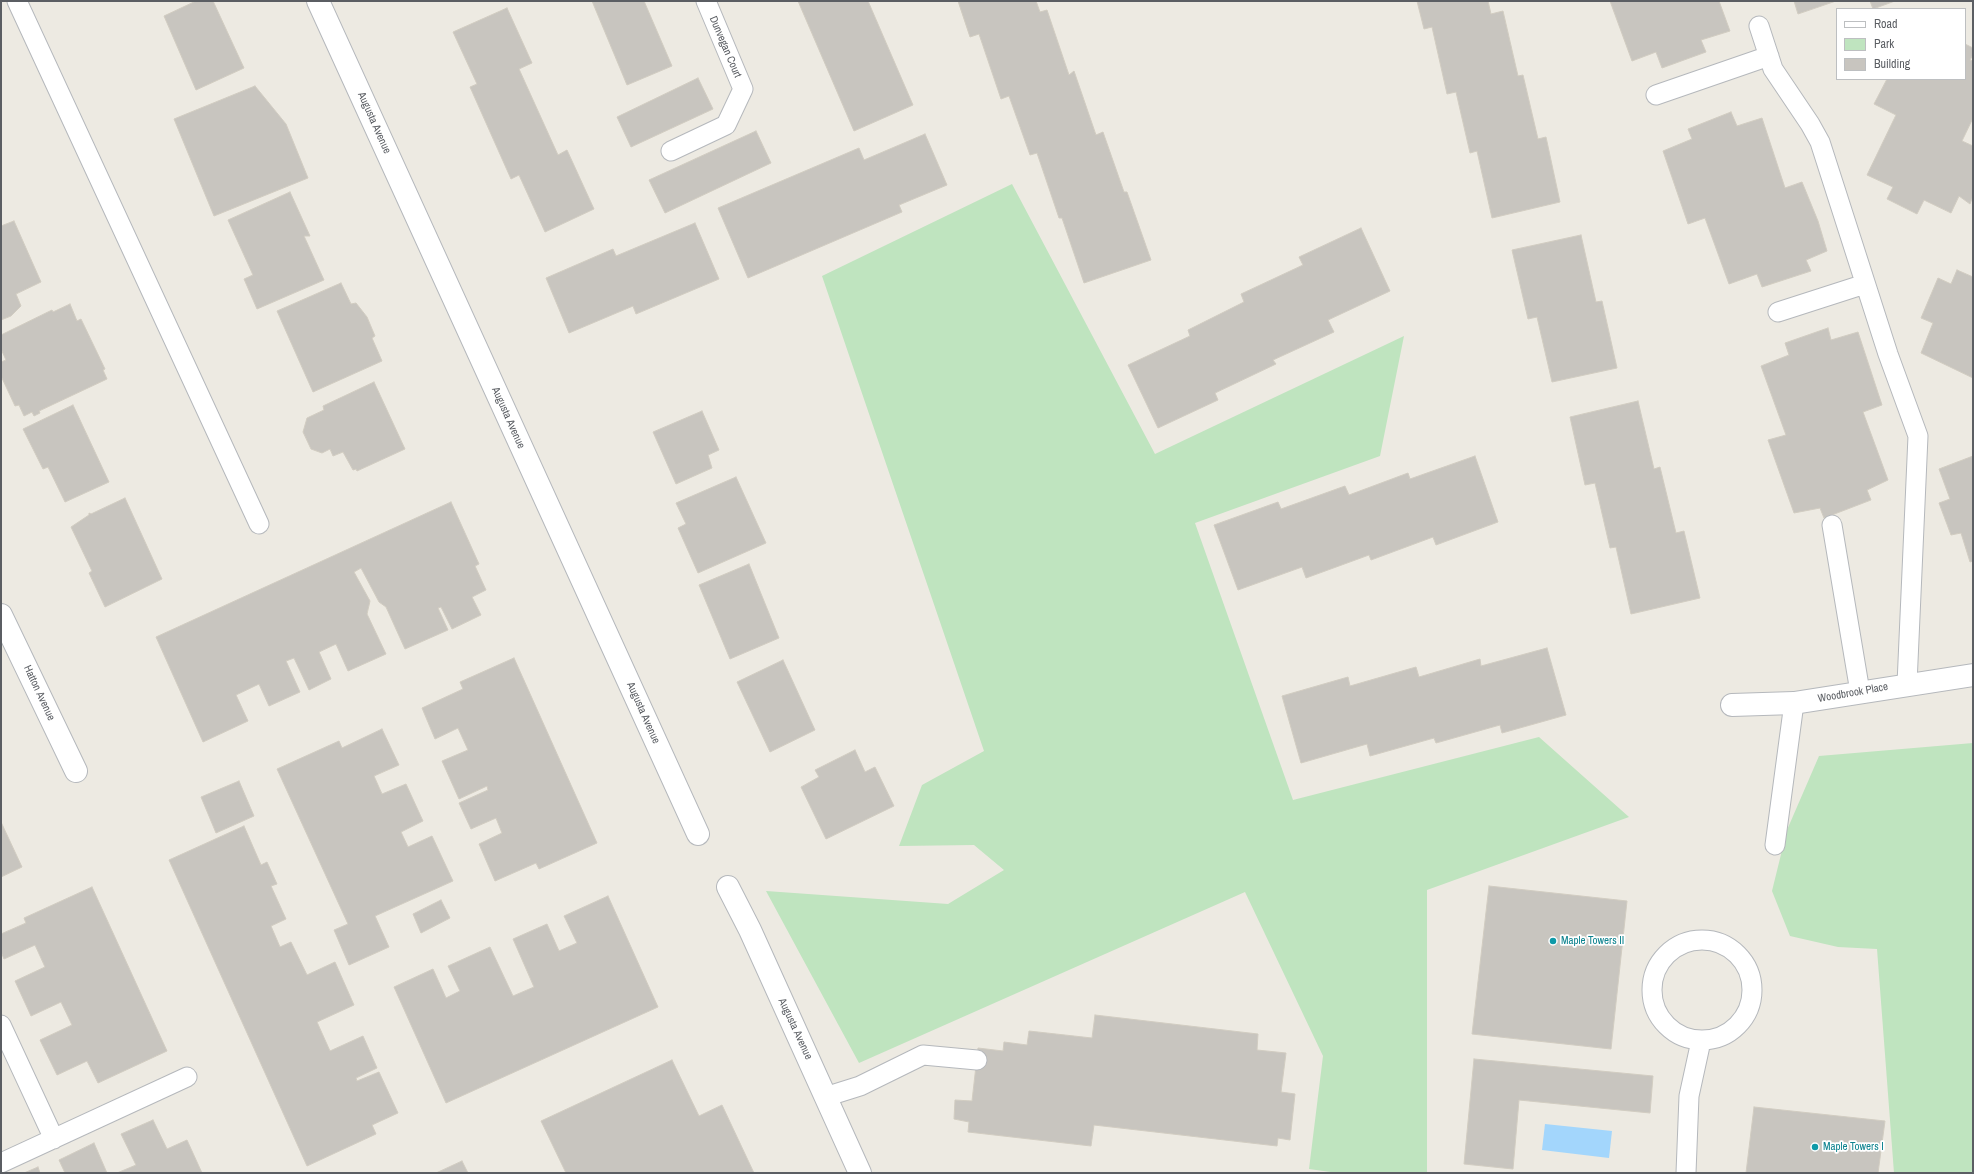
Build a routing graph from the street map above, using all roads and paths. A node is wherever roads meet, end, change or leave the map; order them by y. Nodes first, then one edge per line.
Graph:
1 (17, 1) edge
2 (318, 1) edge
3 (706, 1) edge
4 (1759, 26) dead end
5 (1769, 56) junction
6 (1656, 95) dead end
7 (671, 151) dead end
8 (1865, 284) junction
9 (1778, 312) dead end
10 (259, 524) dead end
11 (1832, 525) dead end
12 (1, 615) edge
13 (1973, 675) edge
14 (1907, 684) junction
15 (1860, 692) junction
16 (1794, 703) junction
17 (1732, 705) dead end
18 (76, 771) dead end
19 (698, 834) dead end
20 (1775, 845) dead end
21 (728, 887) dead end
22 (1, 1026) edge
23 (1701, 1042) junction
24 (977, 1060) dead end
25 (187, 1077) dead end
26 (826, 1096) junction
27 (54, 1139) junction
28 (1, 1164) edge
29 (860, 1173) edge
30 (1686, 1173) edge

1 - 10 lane
2 - 19 street, Augusta Avenue
3 - 7 lane, Dunvegan Court
4 - 5 lane
5 - 6 lane
5 - 8 lane
8 - 9 lane
8 - 14 lane
11 - 15 lane
12 - 18 street, Hatton Avenue
13 - 14 street, Woodbrook Place
14 - 15 street, Woodbrook Place
15 - 16 street, Woodbrook Place
16 - 17 street, Woodbrook Place
16 - 20 lane
21 - 26 street, Augusta Avenue
22 - 27 lane
23 - 23 lane
23 - 30 lane
24 - 26 lane
25 - 27 lane
26 - 29 street, Augusta Avenue
27 - 28 lane

